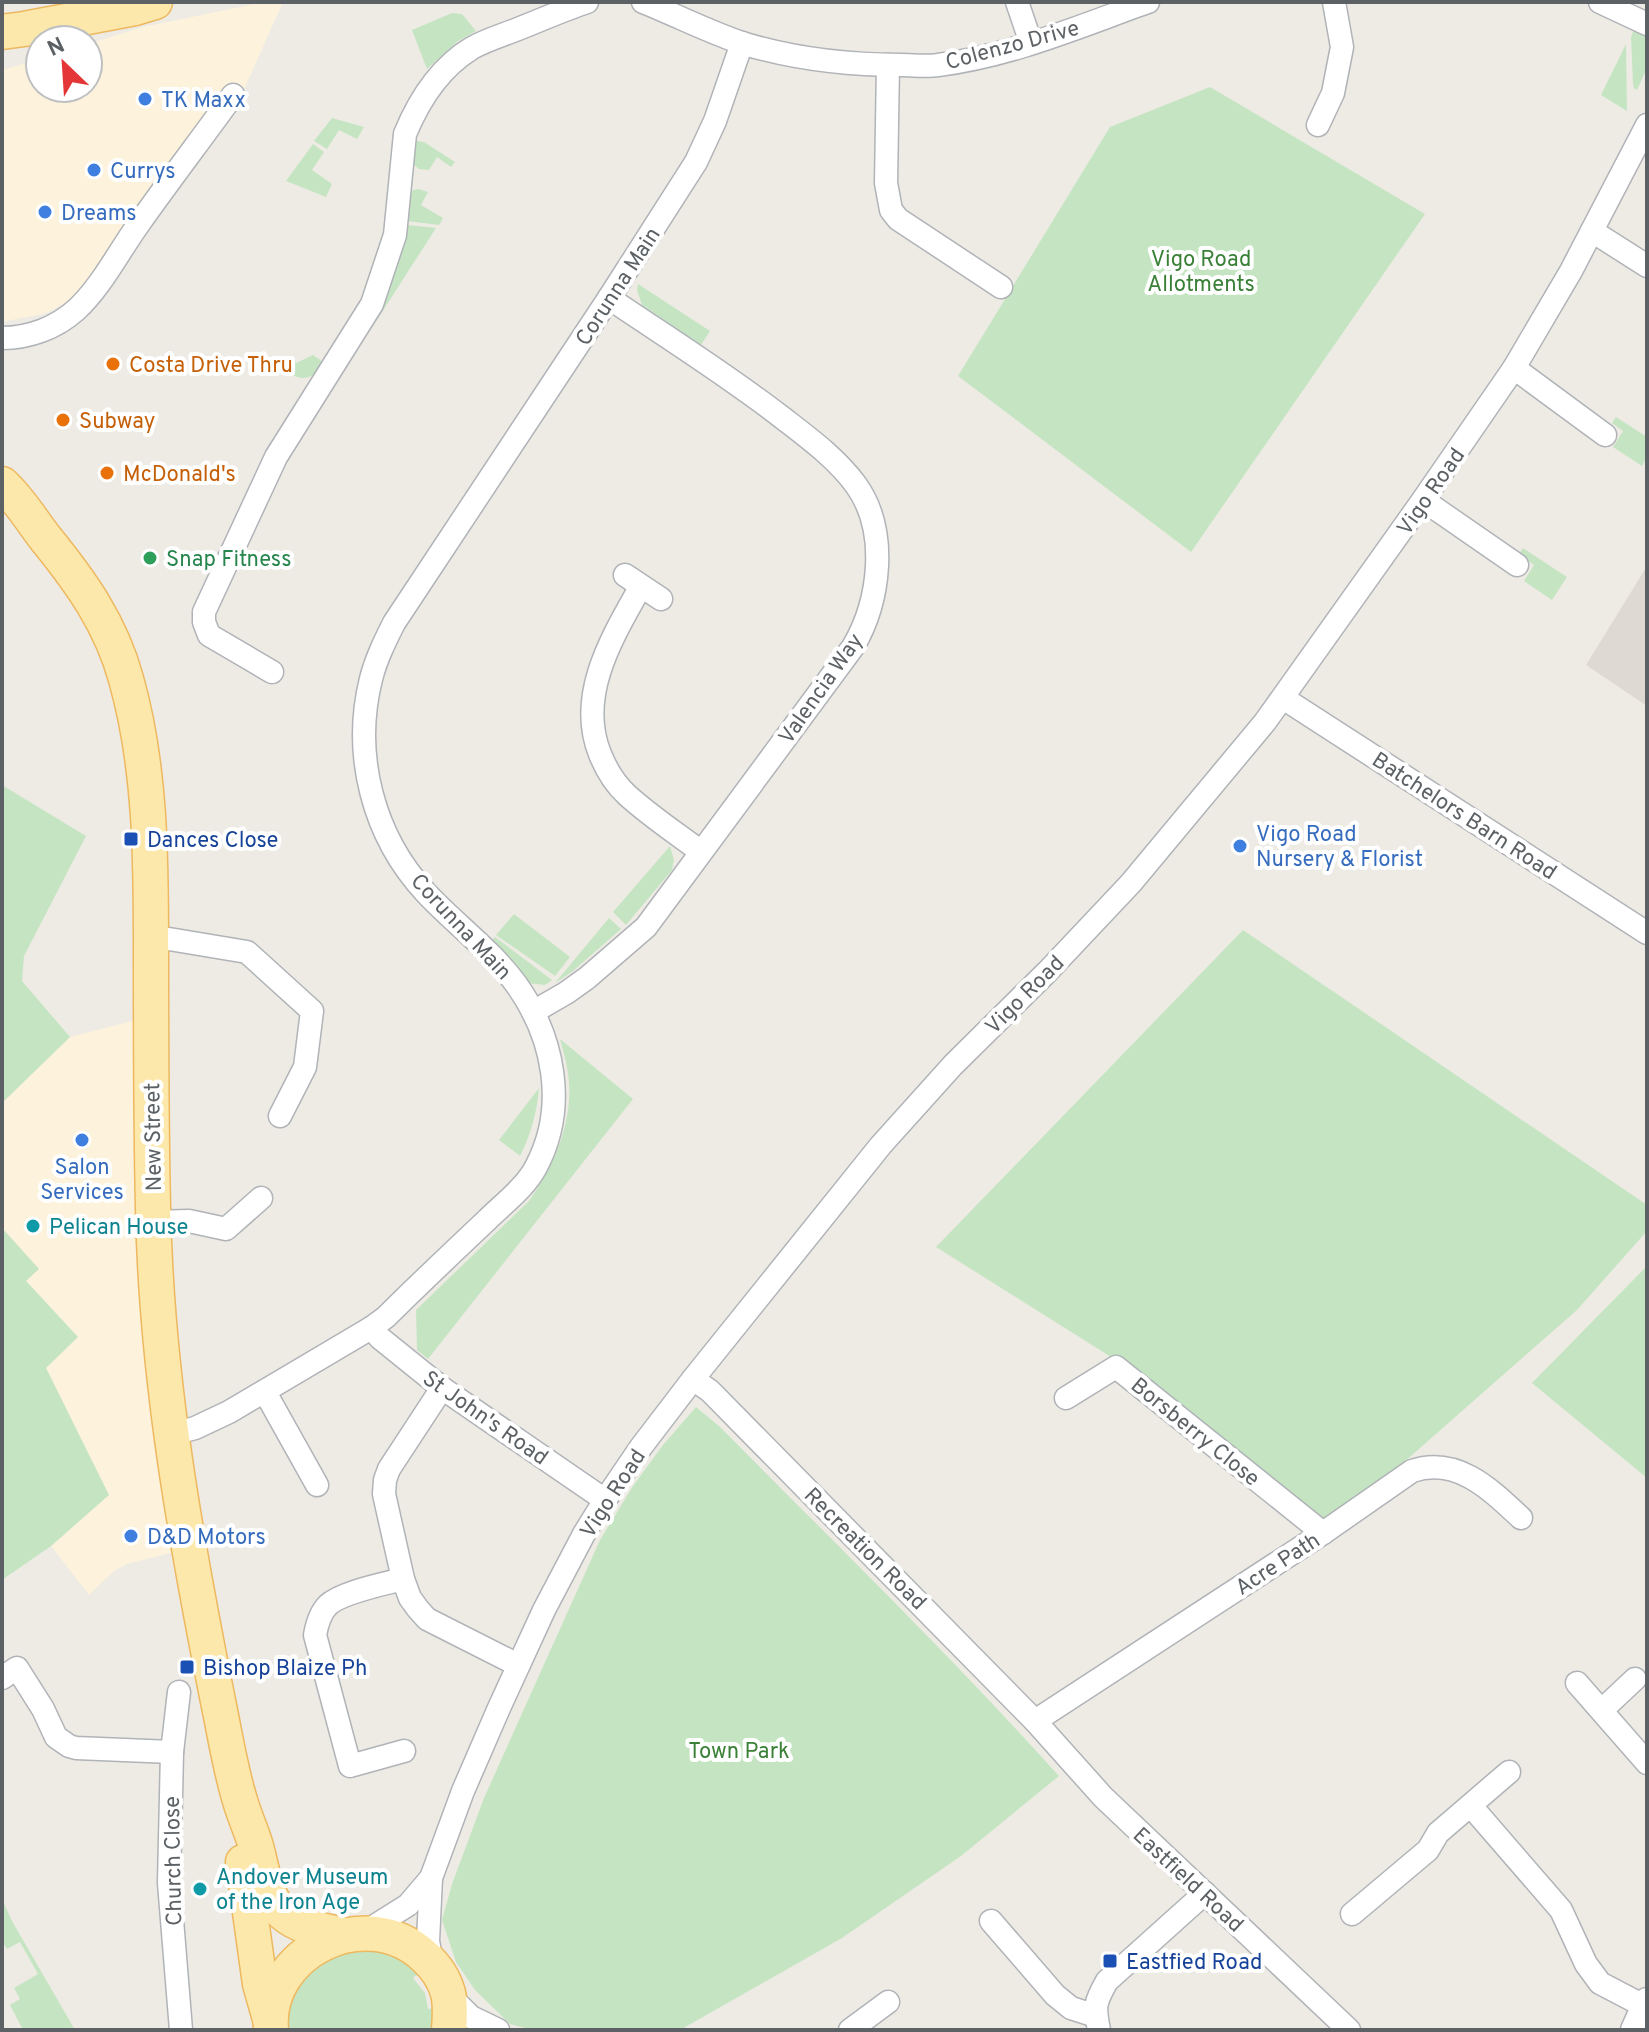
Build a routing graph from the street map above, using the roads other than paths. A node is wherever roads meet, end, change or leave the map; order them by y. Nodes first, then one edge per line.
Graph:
1 (155, 2) edge
2 (587, 2) edge
3 (643, 2) edge
4 (1017, 2) edge
5 (1148, 2) edge
6 (1334, 2) edge
7 (1600, 2) edge
8 (1647, 24) edge
9 (2, 32) edge
10 (742, 43) junction
11 (1031, 43) junction
12 (888, 65) junction
13 (233, 95) dead end
14 (1318, 125) dead end
15 (1647, 125) edge
16 (1592, 231) junction
17 (1647, 266) edge
18 (1001, 287) dead end
19 (609, 298) junction
20 (2, 338) edge
21 (1514, 368) junction
22 (1605, 435) dead end
23 (2, 484) edge
24 (1423, 500) junction
25 (2, 507) edge
26 (44, 536) junction
27 (1517, 565) dead end
28 (661, 599) dead end
29 (272, 672) dead end
30 (1283, 698) junction
31 (701, 852) junction
32 (1647, 933) edge
33 (151, 940) junction
34 (533, 1012) junction
35 (280, 1116) dead end
36 (261, 1198) dead end
37 (153, 1222) junction
38 (371, 1328) junction
39 (693, 1379) junction
40 (442, 1388) junction
41 (265, 1392) junction
42 (1066, 1398) dead end
43 (172, 1434) junction
44 (317, 1485) dead end
45 (605, 1500) junction
46 (1521, 1518) dead end
47 (1323, 1533) junction
48 (403, 1579) junction
49 (518, 1665) junction
50 (17, 1667) edge
51 (1635, 1679) dead end
52 (1577, 1683) dead end
53 (179, 1692) dead end
54 (1602, 1710) junction
55 (1035, 1721) junction
56 (404, 1751) dead end
57 (172, 1752) junction
58 (1647, 1763) edge
59 (1509, 1772) dead end
60 (240, 1804) junction
61 (1471, 1806) junction
62 (431, 1878) junction
63 (1205, 1893) junction
64 (1352, 1914) dead end
65 (991, 1921) dead end
66 (354, 1934) junction
67 (432, 1964) junction
68 (448, 1994) junction
69 (888, 2002) dead end
70 (1642, 2012) edge
71 (1098, 2023) edge
72 (270, 2025) edge
73 (861, 2027) edge
74 (181, 2030) edge
75 (449, 2030) edge
76 (498, 2030) edge
77 (1349, 2030) edge

1 - 9 main road
2 - 29 street
3 - 10 street, Colenzo Drive
4 - 11 street
5 - 11 street, Colenzo Drive
6 - 14 street
7 - 8 street
10 - 12 street, Colenzo Drive
10 - 19 street, Corunna Main
11 - 12 street, Colenzo Drive
12 - 18 street
13 - 20 street
15 - 16 street, Vigo Road
16 - 17 street
16 - 21 street, Vigo Road
19 - 31 street, Valencia Way
19 - 34 street, Corunna Main
21 - 22 street
21 - 24 street, Vigo Road
23 - 26 main road, New Street
24 - 27 street
24 - 30 street, Vigo Road
25 - 26 main road, New Street
26 - 33 main road, New Street
28 - 31 street
30 - 32 street, Batchelors Barn Road
30 - 39 street, Vigo Road
31 - 34 street, Valencia Way
33 - 35 street
33 - 37 main road, New Street
34 - 38 street, Corunna Main
36 - 37 street
37 - 43 main road, New Street
38 - 40 street, St John's Road
38 - 41 street, Corunna Main
39 - 45 street, Vigo Road
39 - 55 street, Recreation Road
40 - 45 street, St John's Road
40 - 48 street
41 - 43 street, Corunna Main
41 - 44 street
42 - 47 street, Borsberry Close
43 - 60 main road, New Street
45 - 49 street, Vigo Road
46 - 47 street, Acre Path
47 - 55 street, Acre Path
48 - 49 street
48 - 56 street
49 - 62 street, Vigo Road
50 - 57 street
51 - 54 street
52 - 54 street
53 - 57 street, Church Close
54 - 58 street
55 - 63 street, Eastfield Road
57 - 74 street, Church Close
59 - 61 street
60 - 66 main road, New Street
60 - 72 main road, New Street
61 - 64 street
61 - 70 street
62 - 66 street, Vigo Road
62 - 67 street, Vigo Road
63 - 71 street
63 - 77 street, Eastfield Road
65 - 71 street
66 - 67 main road, New Street
66 - 72 main road
67 - 68 main road
68 - 75 main road
68 - 76 street
69 - 73 street

